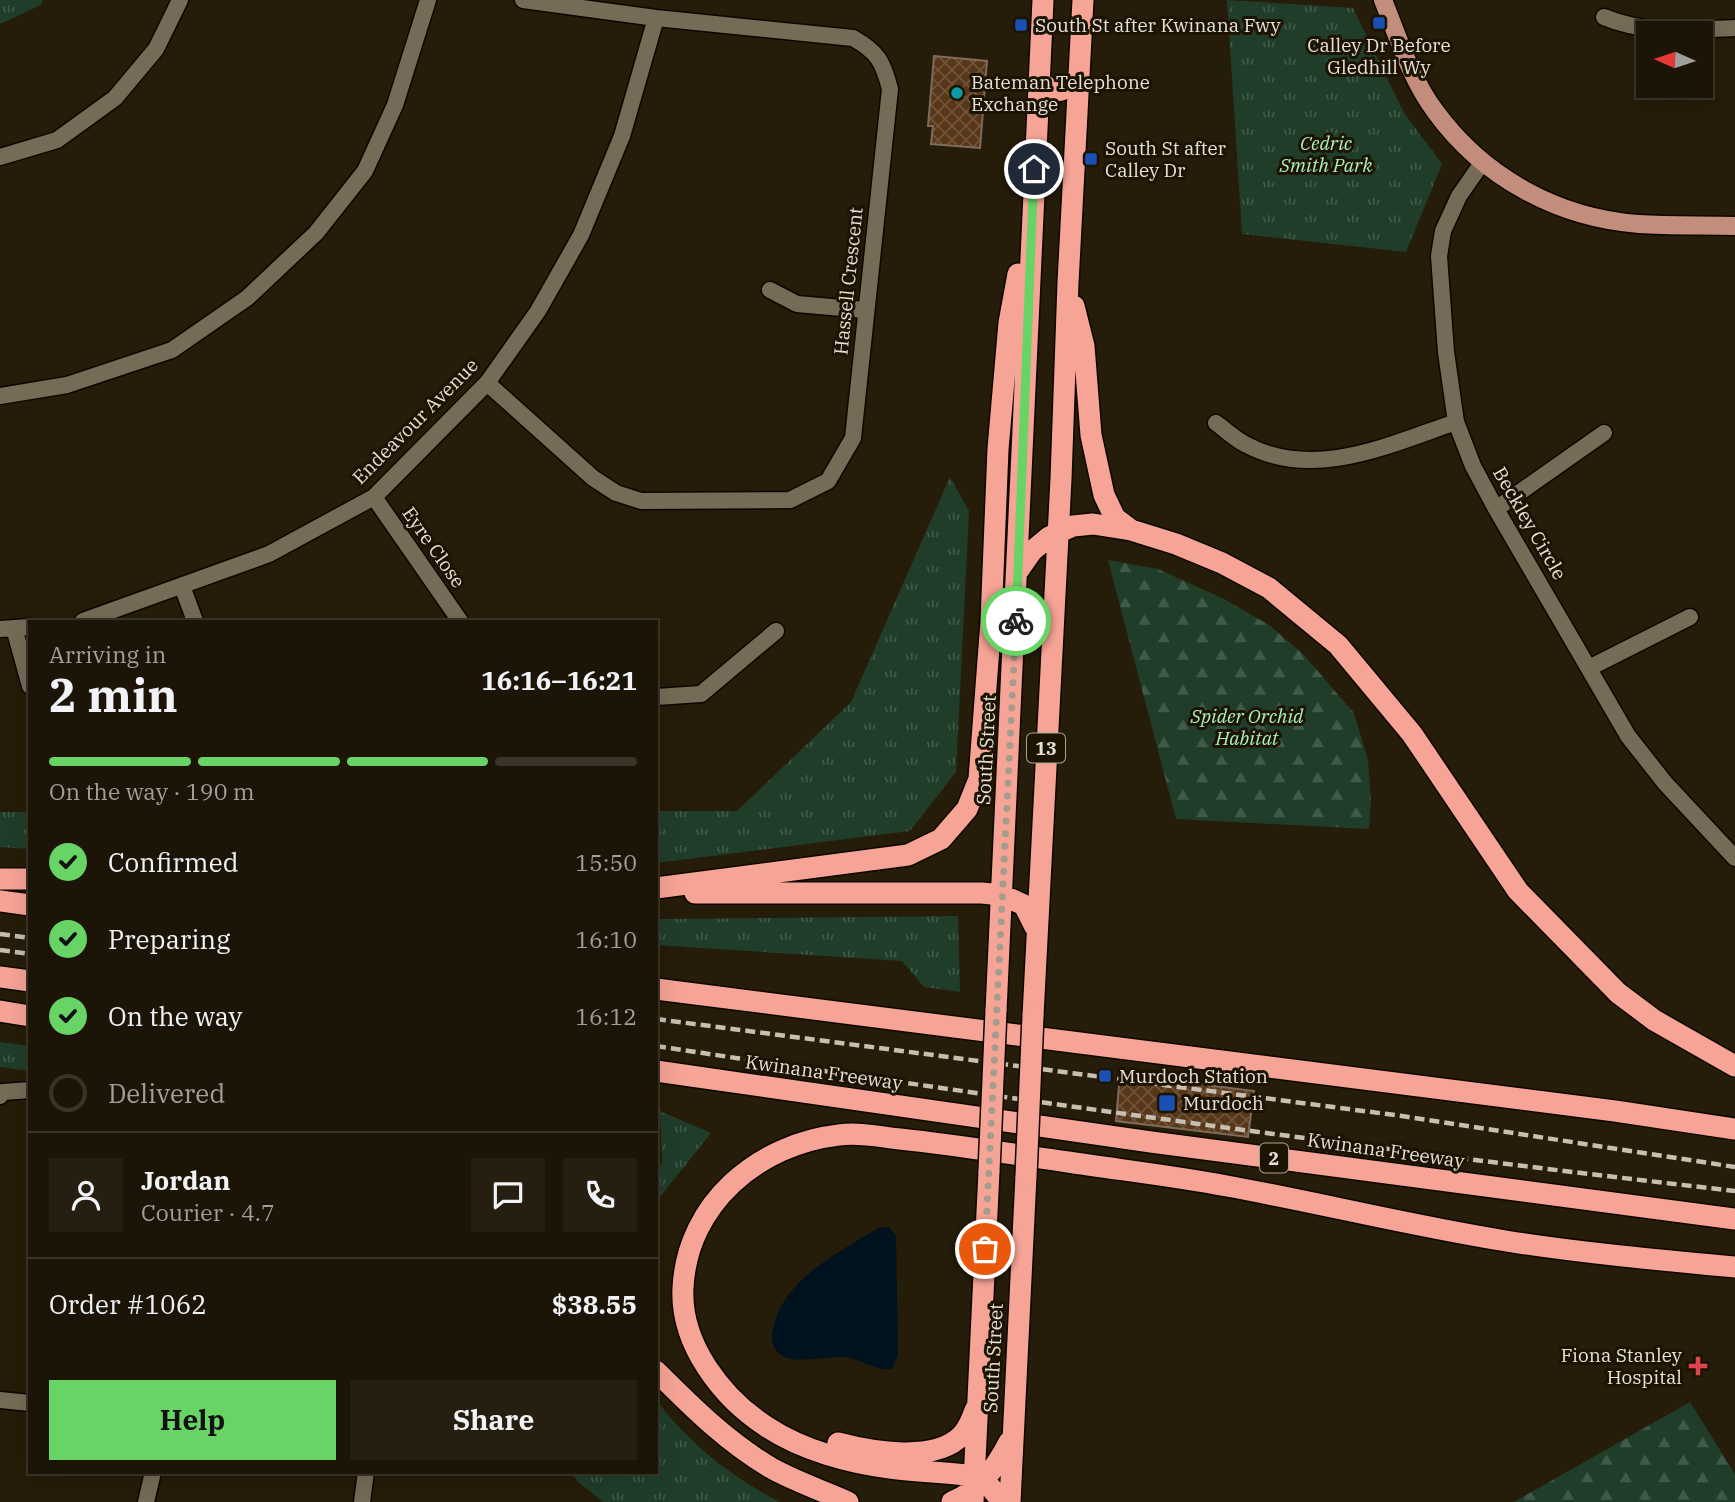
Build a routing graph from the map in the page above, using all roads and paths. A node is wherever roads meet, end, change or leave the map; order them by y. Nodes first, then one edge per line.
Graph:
1 (180, 0) edge
2 (428, 0) edge
3 (523, 0) edge
4 (1043, 0) edge
5 (1083, 0) edge
6 (1383, 0) edge
7 (1604, 17) dead end
8 (656, 18) junction
9 (1735, 28) edge
10 (1079, 78) junction
11 (1039, 80) junction
12 (0, 157) edge
13 (1482, 163) junction
14 (1033, 193) junction
15 (1735, 226) edge
16 (1068, 284) junction
17 (770, 290) dead end
18 (865, 310) junction
19 (487, 383) junction
20 (0, 396) edge
21 (1456, 422) junction
22 (1216, 423) dead end
23 (1604, 433) dead end
24 (373, 496) junction
25 (1496, 509) junction
26 (1131, 530) junction
27 (1058, 532) junction
28 (1018, 571) junction
29 (182, 586) junction
30 (1690, 617) dead end
31 (86, 620) edge
32 (195, 620) edge
33 (459, 620) edge
34 (15, 628) edge
35 (776, 632) dead end
36 (1589, 668) junction
37 (28, 678) edge
38 (658, 697) edge
39 (1735, 858) edge
40 (0, 878) edge
41 (28, 879) edge
42 (658, 891) edge
43 (658, 891) edge
44 (1002, 895) junction
45 (0, 901) edge
46 (28, 905) edge
47 (1037, 932) junction
48 (0, 977) edge
49 (28, 981) edge
50 (658, 989) edge
51 (0, 1011) edge
52 (28, 1016) edge
53 (1735, 1066) edge
54 (658, 1071) edge
55 (28, 1090) edge
56 (0, 1096) edge
57 (1735, 1129) edge
58 (1735, 1219) edge
59 (1735, 1267) edge
60 (658, 1373) edge
61 (0, 1400) edge
62 (28, 1403) edge
63 (977, 1405) junction
64 (747, 1412) junction
65 (1012, 1435) junction
66 (153, 1474) edge
67 (366, 1474) edge
68 (976, 1488) edge
69 (146, 1502) edge
70 (362, 1502) edge
71 (848, 1502) edge
72 (952, 1502) edge
73 (1001, 1502) edge
74 (1010, 1502) edge

1 - 12 street
2 - 20 street
3 - 8 street, Hassell Crescent
4 - 11 highway, South Street / 13
5 - 10 highway, South Street / 13
6 - 13 main road
7 - 9 street
8 - 18 street, Hassell Crescent
8 - 19 street, Endeavour Avenue
10 - 11 highway
10 - 16 highway, South Street / 13
11 - 14 highway, South Street / 13
13 - 15 main road
13 - 21 street, Beckley Circle
14 - 28 highway, South Street / 13
14 - 42 highway
16 - 26 highway
16 - 27 highway, South Street / 13
17 - 18 street
18 - 19 street, Hassell Crescent
19 - 24 street, Endeavour Avenue
21 - 22 street
21 - 25 street, Beckley Circle
23 - 25 street
24 - 29 street, Endeavour Avenue
24 - 33 street, Eyre Close
25 - 36 street, Beckley Circle
26 - 27 highway
26 - 53 highway
27 - 28 highway
27 - 47 highway, South Street / 13
28 - 44 highway, South Street / 13
29 - 31 street, Endeavour Avenue
29 - 32 street
30 - 36 street
34 - 37 street
35 - 38 street
36 - 39 street, Beckley Circle
40 - 41 highway
43 - 44 highway
44 - 47 highway
44 - 63 highway, South Street / 13, bridge
45 - 46 highway
47 - 65 highway, South Street / 13, bridge
48 - 49 highway
50 - 57 highway
51 - 52 highway
54 - 58 highway, Kwinana Freeway / 2
55 - 56 street
59 - 64 highway
60 - 71 highway
61 - 62 street
63 - 64 highway
63 - 68 highway, South Street / 13
64 - 68 highway
65 - 68 highway
65 - 74 highway, South Street / 13
66 - 69 street
67 - 70 street
68 - 72 highway
68 - 73 highway

